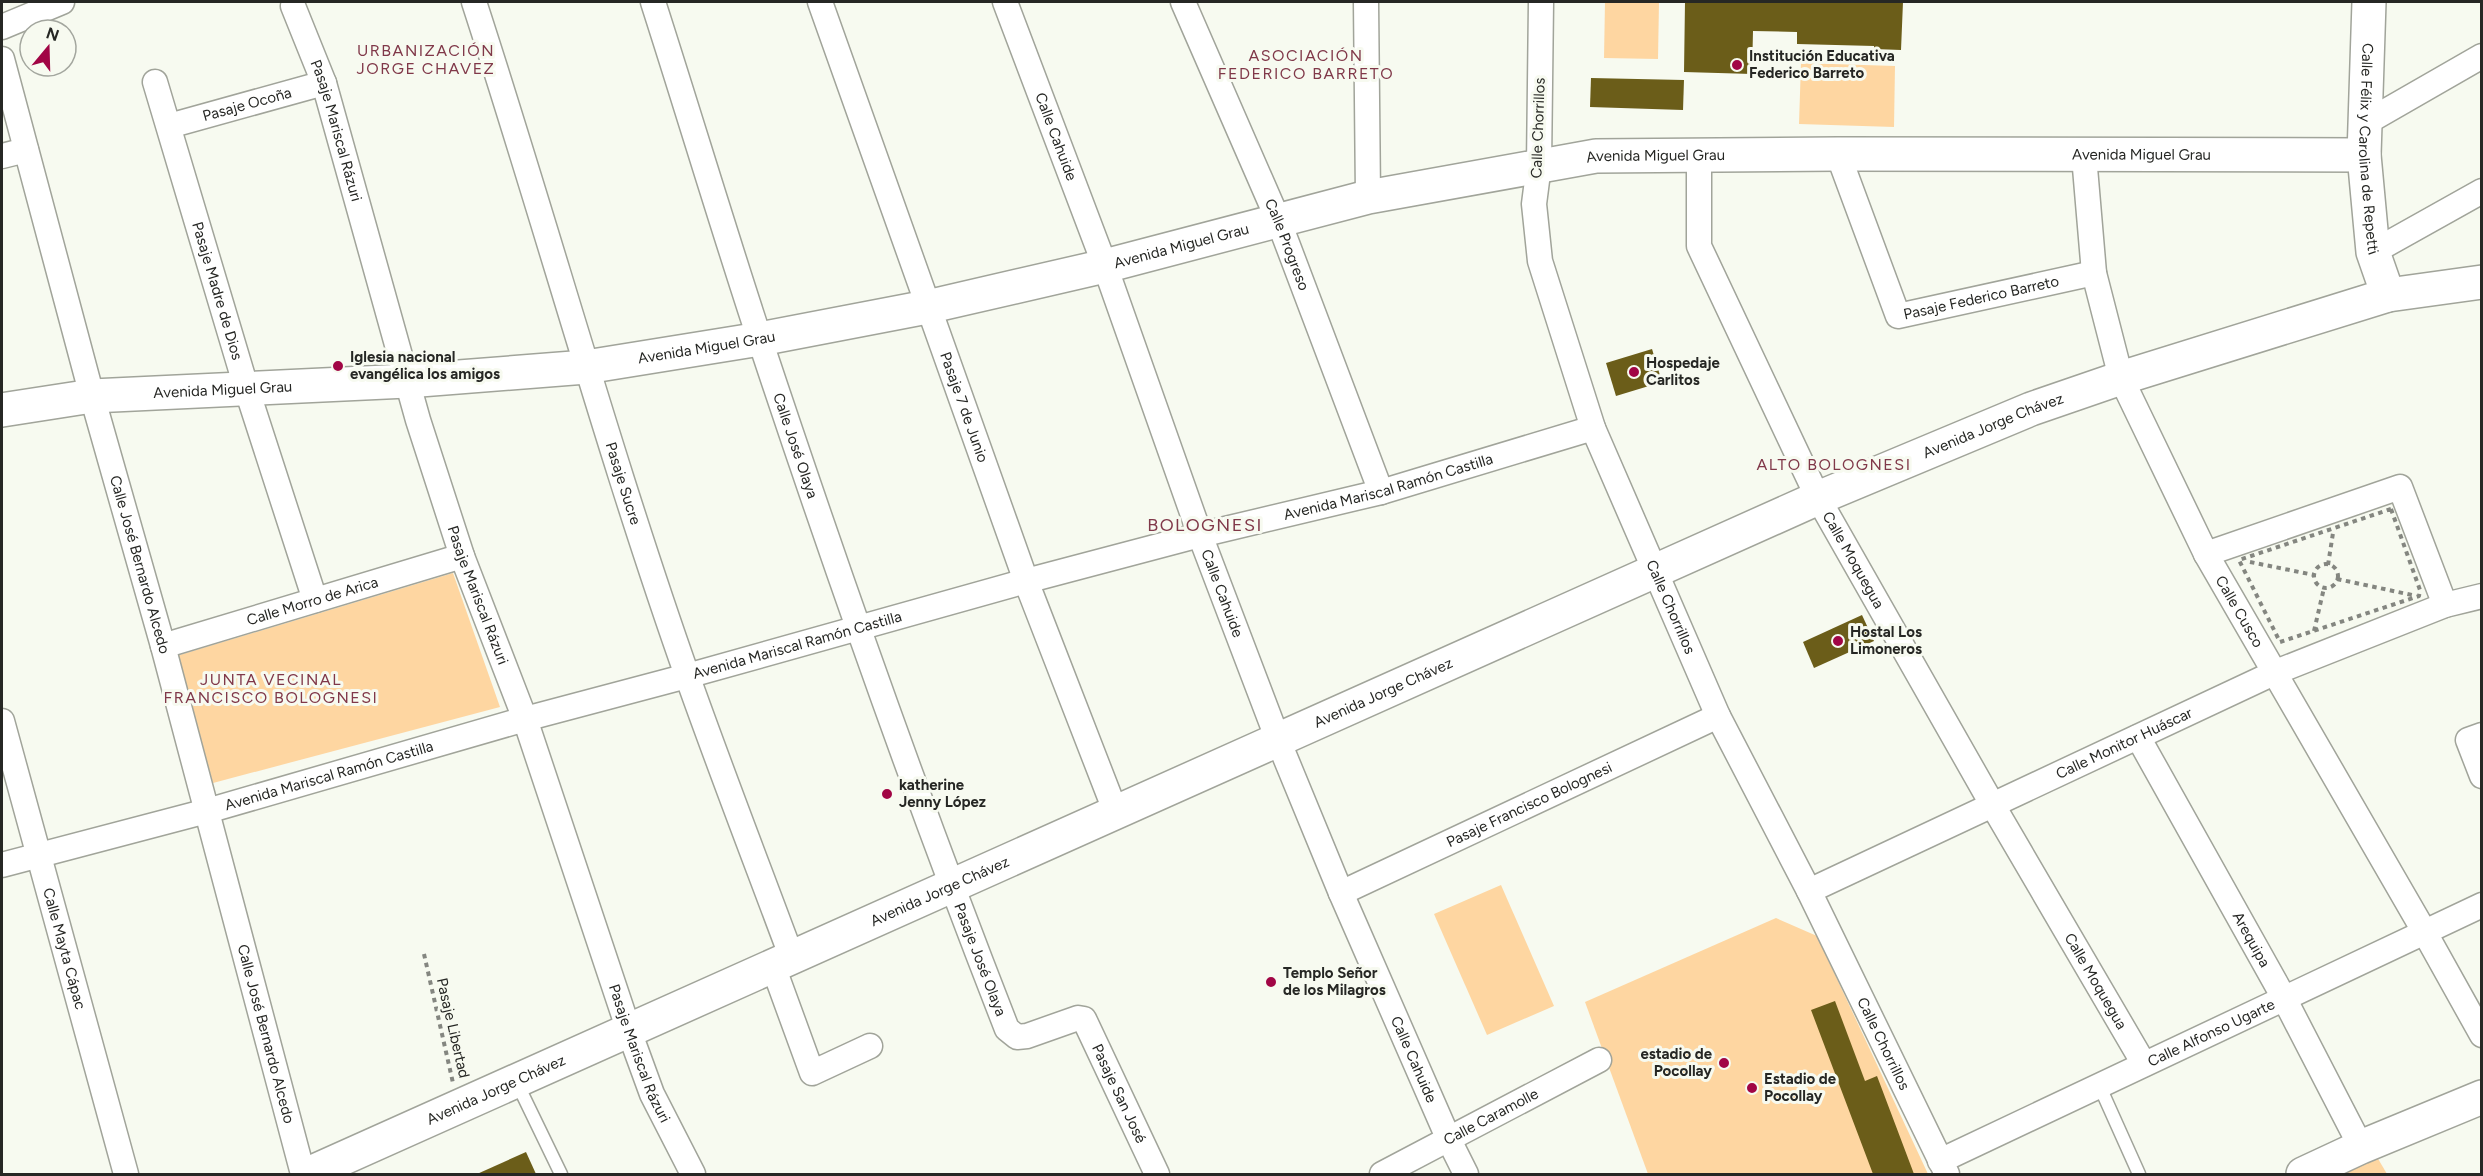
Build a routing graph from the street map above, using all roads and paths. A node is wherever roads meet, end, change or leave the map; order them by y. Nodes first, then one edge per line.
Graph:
1 (62, 2) edge
2 (474, 2) edge
3 (653, 2) edge
4 (820, 2) edge
5 (1005, 2) edge
6 (1183, 2) edge
7 (1366, 2) edge
8 (1541, 2) edge
9 (2369, 2) edge
10 (293, 6) dead end
11 (2, 27) edge
12 (2481, 56) edge
13 (2, 60) edge
14 (155, 82) dead end
15 (324, 83) junction
16 (2367, 122) junction
17 (169, 126) junction
18 (26, 150) junction
19 (1838, 154) junction
20 (2364, 155) junction
21 (2, 156) edge
22 (1699, 156) junction
23 (2084, 156) junction
24 (1539, 165) junction
25 (2481, 191) edge
26 (1368, 197) junction
27 (1279, 222) junction
28 (2373, 252) junction
29 (1105, 266) junction
30 (2094, 273) junction
31 (2481, 282) edge
32 (2388, 295) junction
33 (927, 307) junction
34 (760, 339) junction
35 (586, 367) junction
36 (2121, 378) junction
37 (407, 381) junction
38 (246, 387) junction
39 (92, 396) junction
40 (2, 410) edge
41 (1593, 428) junction
42 (1381, 492) junction
43 (1818, 498) junction
44 (2333, 528) junction
45 (1200, 535) junction
46 (2206, 554) junction
47 (462, 556) junction
48 (2239, 560) junction
49 (2328, 565) junction
50 (1653, 572) junction
51 (2314, 575) junction
52 (2337, 579) junction
53 (1026, 581) junction
54 (2324, 588) junction
55 (2419, 596) junction
56 (2481, 596) edge
57 (315, 600) junction
58 (2445, 605) junction
59 (859, 629) junction
60 (2313, 631) junction
61 (163, 645) junction
62 (2276, 672) junction
63 (687, 676) junction
64 (1718, 716) junction
65 (525, 719) junction
66 (2, 721) edge
67 (2481, 735) edge
68 (2138, 737) junction
69 (1278, 740) junction
70 (2481, 776) edge
71 (1992, 804) junction
72 (207, 810) junction
73 (1116, 813) junction
74 (40, 854) junction
75 (2, 866) edge
76 (951, 887) junction
77 (1809, 891) junction
78 (1341, 893) junction
79 (2481, 905) edge
80 (2424, 931) junction
81 (424, 954) dead end
82 (783, 962) junction
83 (2284, 998) junction
84 (1078, 1018) joint
85 (629, 1031) junction
86 (2481, 1035) edge
87 (870, 1046) dead end
88 (1599, 1060) dead end
89 (2144, 1064) junction
90 (516, 1081) junction
91 (2100, 1087) junction
92 (2481, 1097) edge
93 (459, 1107) junction
94 (1449, 1140) junction
95 (2361, 1147) junction
96 (1943, 1168) edge
97 (126, 1174) edge
98 (303, 1174) edge
99 (308, 1174) edge
100 (561, 1174) edge
101 (693, 1174) edge
102 (1157, 1174) edge
103 (1382, 1174) edge
104 (1466, 1174) edge
105 (2139, 1174) edge
106 (2303, 1174) edge

1 - 11 street
2 - 35 street, Pasaje Sucre
3 - 34 street, Calle José Olaya
4 - 33 street, Pasaje 7 de Junio
5 - 29 street, Calle Cahuide
6 - 27 street, Calle Progreso
7 - 26 street
8 - 24 street, Calle Chorrillos
9 - 16 street, Calle Félix y Carolina de Repetti
10 - 15 street, Pasaje Mariscal Rázuri
12 - 16 street
13 - 18 street, Calle José Bernardo Alcedo
14 - 17 street, Pasaje Madre de Dios
15 - 17 street, Pasaje Ocoña
15 - 37 street, Pasaje Mariscal Rázuri
16 - 20 street, Calle Félix y Carolina de Repetti
17 - 38 street, Pasaje Madre de Dios
18 - 21 street
18 - 39 street, Calle José Bernardo Alcedo
19 - 22 street, Avenida Miguel Grau
19 - 23 street, Avenida Miguel Grau
19 - 30 street, Pasaje Federico Barreto
20 - 23 street, Avenida Miguel Grau
20 - 28 street, Calle Félix y Carolina de Repetti
22 - 24 street, Avenida Miguel Grau
22 - 43 street, Calle Moquegua
23 - 30 street, Calle Cusco
24 - 26 street, Avenida Miguel Grau
24 - 41 street, Calle Chorrillos
25 - 28 street
26 - 27 street, Avenida Miguel Grau
27 - 29 street, Avenida Miguel Grau
27 - 42 street, Calle Progreso
28 - 32 street, Calle Félix y Carolina de Repetti
29 - 33 street, Avenida Miguel Grau
29 - 45 street, Calle Cahuide
30 - 36 street, Calle Cusco
31 - 32 street, Avenida Jorge Chávez
32 - 36 street, Avenida Jorge Chávez
33 - 34 street, Avenida Miguel Grau
33 - 53 street, Pasaje 7 de Junio
34 - 35 street, Avenida Miguel Grau
34 - 59 street, Calle José Olaya
35 - 37 street, Avenida Miguel Grau
35 - 63 street, Pasaje Sucre
36 - 43 street, Avenida Jorge Chávez
36 - 46 street, Calle Cusco
37 - 38 street, Avenida Miguel Grau
37 - 47 street, Pasaje Mariscal Rázuri
38 - 39 street, Avenida Miguel Grau
38 - 57 street, Pasaje Madre de Dios
39 - 40 street, Avenida Miguel Grau
39 - 61 street, Calle José Bernardo Alcedo
41 - 42 street, Avenida Mariscal Ramón Castilla
41 - 50 street, Calle Chorrillos
42 - 45 street, Avenida Mariscal Ramón Castilla
43 - 50 street, Avenida Jorge Chávez
43 - 71 street, Calle Moquegua
44 - 48 path
44 - 49 path
44 - 55 path
45 - 53 street, Avenida Mariscal Ramón Castilla
45 - 69 street, Calle Cahuide
46 - 58 street
46 - 62 street, Calle Cusco
47 - 57 street, Calle Morro de Arica
47 - 65 street, Pasaje Mariscal Rázuri
48 - 51 path
48 - 60 path
49 - 51 path
49 - 52 path
50 - 64 street, Calle Chorrillos
50 - 69 street, Avenida Jorge Chávez
51 - 54 path
52 - 54 path
52 - 55 path
53 - 59 street, Avenida Mariscal Ramón Castilla
53 - 73 street, Pasaje 7 de Junio
54 - 60 path
55 - 60 path
56 - 58 street, Calle Monitor Huáscar
57 - 61 street, Calle Morro de Arica
58 - 62 street, Calle Monitor Huáscar
59 - 63 street, Avenida Mariscal Ramón Castilla
59 - 76 street, Calle José Olaya
61 - 72 street, Calle José Bernardo Alcedo
62 - 68 street, Calle Monitor Huáscar
62 - 80 street, Calle Cusco
63 - 65 street, Avenida Mariscal Ramón Castilla
63 - 82 street, Pasaje Sucre
64 - 77 street, Calle Chorrillos
64 - 78 street, Pasaje Francisco Bolognesi
65 - 72 street, Avenida Mariscal Ramón Castilla
65 - 85 street, Pasaje Mariscal Rázuri
66 - 74 street, Calle Mayta Cápac
67 - 70 street
68 - 71 street, Calle Monitor Huáscar
68 - 83 street, Arequipa
69 - 73 street, Avenida Jorge Chávez
69 - 78 street, Calle Cahuide
71 - 77 street, Calle Monitor Huáscar
71 - 89 street, Calle Moquegua
72 - 74 street, Avenida Mariscal Ramón Castilla
72 - 98 street, Calle José Bernardo Alcedo
73 - 76 street, Avenida Jorge Chávez
74 - 75 street, Avenida Mariscal Ramón Castilla
74 - 97 street, Calle Mayta Cápac
76 - 82 street, Avenida Jorge Chávez
76 - 84 street, Pasaje José Olaya
77 - 96 street, Calle Chorrillos
78 - 94 street, Calle Cahuide
79 - 80 street, Calle Alfonso Ugarte
80 - 83 street, Calle Alfonso Ugarte
80 - 86 street, Calle Cusco
81 - 93 path, Pasaje Libertad
82 - 85 street, Avenida Jorge Chávez
82 - 87 street, Pasaje Sucre
83 - 89 street, Calle Alfonso Ugarte
83 - 95 street, Arequipa
84 - 102 street, Pasaje San José
85 - 90 street, Avenida Jorge Chávez
85 - 101 street, Pasaje Mariscal Rázuri
88 - 94 street, Calle Caramolle
89 - 91 street, Calle Alfonso Ugarte
90 - 93 street, Avenida Jorge Chávez
90 - 100 lane
91 - 96 street, Calle Alfonso Ugarte
91 - 105 lane
92 - 95 street
93 - 99 street, Avenida Jorge Chávez
94 - 103 street, Calle Caramolle
94 - 104 street, Calle Cahuide
95 - 106 street

